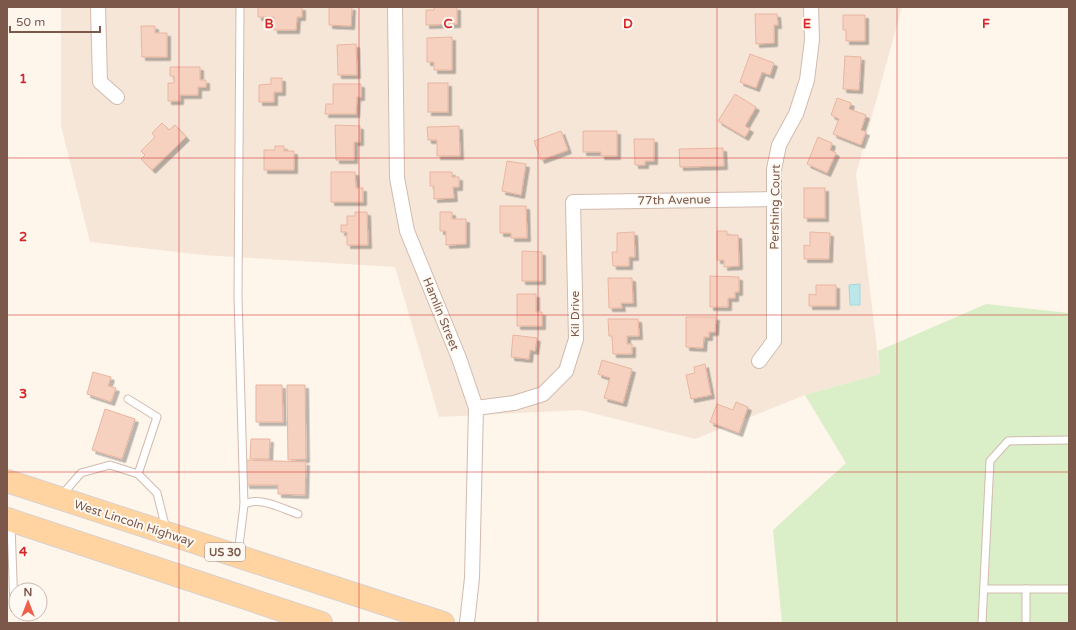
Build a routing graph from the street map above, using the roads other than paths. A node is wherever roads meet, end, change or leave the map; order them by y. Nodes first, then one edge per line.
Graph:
1 (98, 7) edge
2 (240, 7) edge
3 (395, 7) edge
4 (811, 7) edge
5 (117, 97) dead end
6 (774, 199) junction
7 (574, 202) joint
8 (759, 361) dead end
9 (128, 399) dead end
10 (476, 408) junction
11 (1069, 440) edge
12 (138, 474) junction
13 (7, 481) edge
14 (59, 498) junction
15 (244, 505) junction
16 (298, 514) dead end
17 (9, 519) edge
18 (167, 534) junction
19 (238, 556) junction
20 (13, 582) edge
21 (984, 589) junction
22 (1026, 589) junction
23 (1069, 589) edge
24 (321, 623) edge
25 (443, 623) edge
26 (467, 623) edge
27 (982, 623) edge
28 (1026, 623) edge

1 - 5 street
2 - 15 lane
3 - 10 street, Hamlin Street
4 - 6 street, Pershing Court
6 - 7 street, 77th Avenue
6 - 8 street, Pershing Court
7 - 10 street, Kil Drive
9 - 12 lane
10 - 26 street, Hamlin Street
11 - 21 lane
12 - 14 lane
12 - 18 lane
13 - 14 main road, West Lincoln Highway / US 30
14 - 18 main road, West Lincoln Highway / US 30
15 - 16 lane
15 - 19 lane
17 - 20 lane
17 - 24 main road
18 - 19 main road, West Lincoln Highway / US 30
19 - 25 main road, West Lincoln Highway / US 30
21 - 22 lane
21 - 27 lane
22 - 23 lane
22 - 28 lane

